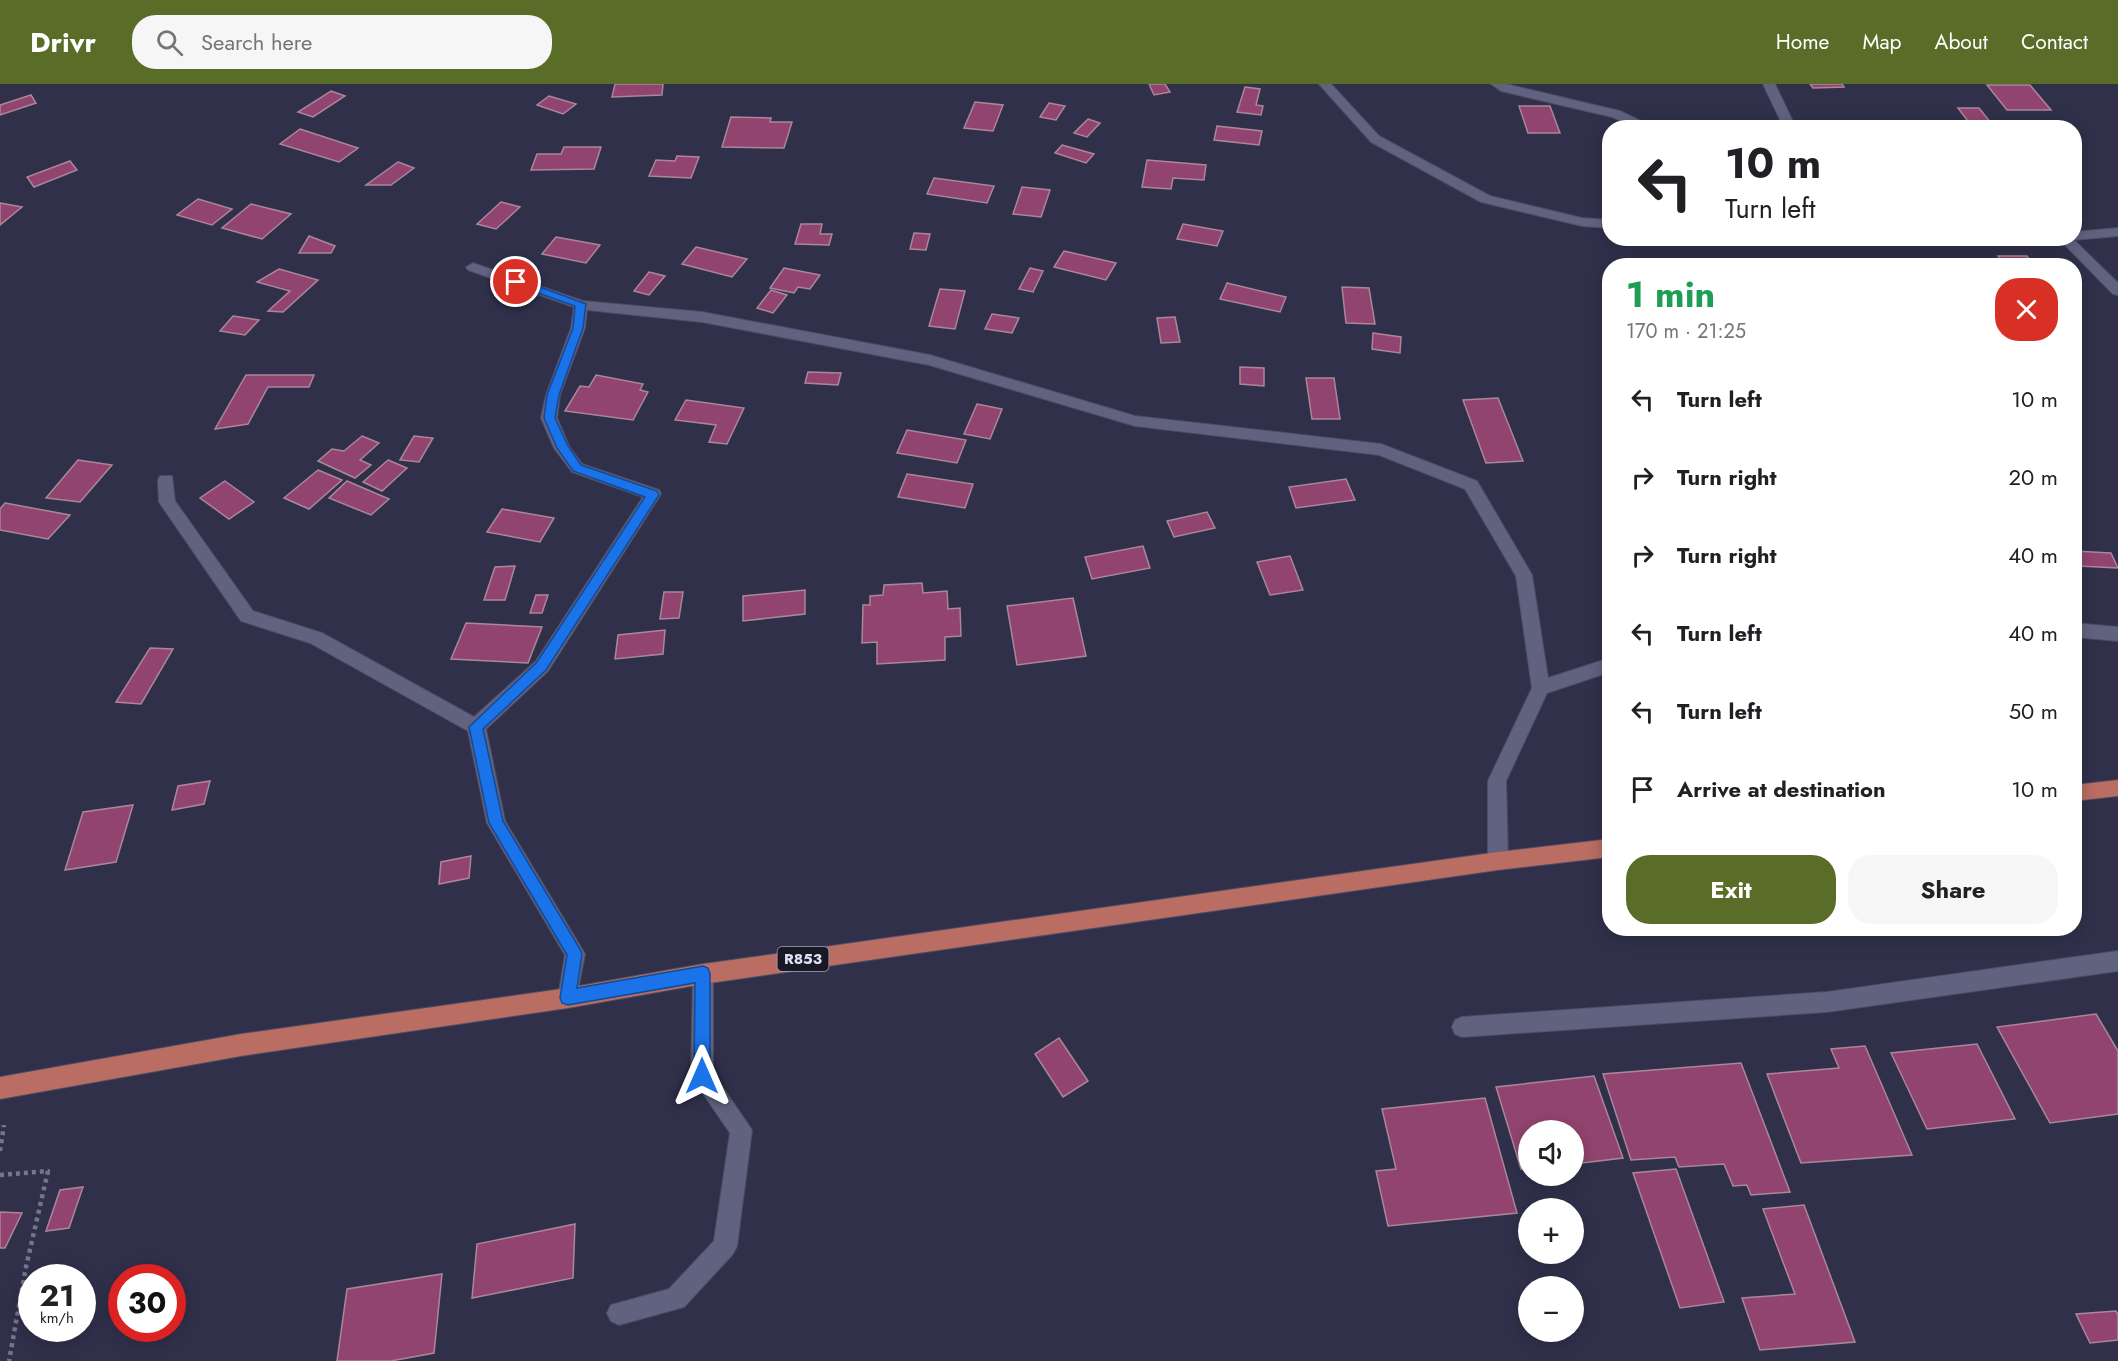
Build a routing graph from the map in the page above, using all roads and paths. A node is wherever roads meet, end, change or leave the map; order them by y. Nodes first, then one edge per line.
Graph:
1 (1325, 84) edge
2 (1497, 84) edge
3 (1768, 84) edge
4 (1630, 120) edge
5 (1786, 120) edge
6 (1602, 223) edge
7 (2118, 232) edge
8 (2082, 235) edge
9 (2072, 246) edge
10 (473, 267) dead end
11 (2118, 291) edge
12 (580, 304) junction
13 (166, 480) dead end
14 (2082, 631) edge
15 (2118, 634) edge
16 (1602, 668) edge
17 (1540, 688) junction
18 (476, 727) junction
19 (2118, 788) edge
20 (2082, 792) edge
21 (1602, 849) edge
22 (1498, 861) junction
23 (2118, 962) edge
24 (703, 974) junction
25 (568, 998) junction
26 (1462, 1027) dead end
27 (0, 1088) edge
28 (0, 1175) edge
29 (619, 1312) dead end
30 (9, 1361) edge

1 - 6 street
2 - 4 street
3 - 5 street
7 - 8 street
9 - 11 street
10 - 12 street
12 - 17 street
12 - 18 street
13 - 18 street
14 - 15 street
16 - 17 street
17 - 22 street
18 - 25 street
19 - 20 main road
21 - 22 main road, R853
22 - 24 main road, R853
23 - 26 street
24 - 25 main road, R853
24 - 29 street
25 - 27 main road, R853
28 - 30 path

